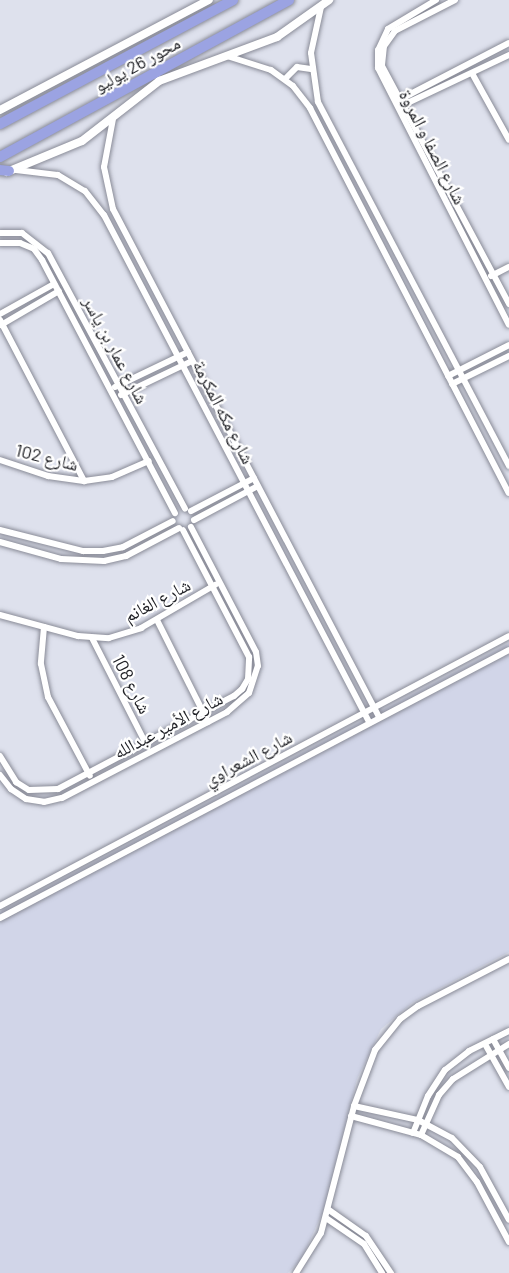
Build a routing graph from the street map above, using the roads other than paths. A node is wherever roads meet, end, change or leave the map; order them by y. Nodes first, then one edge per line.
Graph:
1 (209, 0) edge
2 (232, 0) edge
3 (290, 0) edge
4 (329, 0) edge
5 (436, 0) edge
6 (455, 0) edge
7 (321, 7) junction
8 (393, 28) junction
9 (509, 43) edge
10 (509, 55) edge
11 (224, 56) junction
12 (311, 69) junction
13 (473, 75) junction
14 (285, 79) junction
15 (398, 104) junction
16 (1, 106) edge
17 (113, 119) junction
18 (0, 124) edge
19 (509, 140) edge
20 (0, 157) edge
21 (3, 172) edge
22 (355, 177) junction
23 (346, 182) junction
24 (0, 233) edge
25 (125, 233) junction
26 (117, 238) junction
27 (0, 243) edge
28 (509, 267) edge
29 (144, 270) junction
30 (136, 275) junction
31 (494, 275) junction
32 (485, 279) junction
33 (54, 284) junction
34 (66, 288) junction
35 (415, 289) junction
36 (58, 292) junction
37 (407, 293) junction
38 (159, 297) junction
39 (150, 302) junction
40 (509, 304) edge
41 (166, 311) junction
42 (0, 314) edge
43 (157, 316) junction
44 (1, 323) edge
45 (509, 325) edge
46 (509, 345) edge
47 (188, 352) junction
48 (509, 356) edge
49 (178, 357) junction
50 (192, 361) junction
51 (183, 365) junction
52 (459, 371) junction
53 (448, 376) junction
54 (463, 379) junction
55 (452, 384) junction
56 (118, 386) junction
57 (111, 390) junction
58 (123, 394) junction
59 (115, 398) junction
60 (155, 459) junction
61 (0, 460) edge
62 (147, 462) junction
63 (509, 466) edge
64 (254, 478) junction
65 (84, 482) junction
66 (243, 483) junction
67 (258, 486) junction
68 (248, 491) junction
69 (509, 493) edge
70 (188, 510) junction
71 (175, 513) junction
72 (194, 520) junction
73 (173, 521) junction
74 (191, 527) junction
75 (181, 529) junction
76 (0, 530) edge
77 (31, 537) junction
78 (0, 542) edge
79 (289, 544) junction
80 (27, 548) junction
81 (279, 550) junction
82 (220, 582) junction
83 (213, 586) junction
84 (0, 615) edge
85 (157, 620) junction
86 (44, 627) junction
87 (509, 636) edge
88 (92, 638) junction
89 (509, 650) edge
90 (257, 661) junction
91 (250, 663) junction
92 (374, 708) junction
93 (204, 712) junction
94 (364, 713) junction
95 (379, 717) junction
96 (208, 722) junction
97 (369, 723) junction
98 (156, 736) junction
99 (143, 743) junction
100 (162, 746) junction
101 (147, 753) junction
102 (0, 756) edge
103 (89, 773) junction
104 (0, 775) edge
105 (93, 781) junction
106 (0, 906) edge
107 (0, 918) edge
108 (509, 958) edge
109 (509, 1031) edge
110 (493, 1039) junction
111 (485, 1044) junction
112 (509, 1044) edge
113 (500, 1050) junction
114 (491, 1054) junction
115 (509, 1068) edge
116 (509, 1087) edge
117 (354, 1106) junction
118 (351, 1116) junction
119 (418, 1120) junction
120 (426, 1124) junction
121 (413, 1133) junction
122 (421, 1135) junction
123 (329, 1210) junction
124 (326, 1218) junction
125 (509, 1220) edge
126 (509, 1242) edge
127 (296, 1273) edge
128 (382, 1273) edge
129 (391, 1273) edge

1 - 16 street
2 - 18 highway, محور 26 يوليو
3 - 20 highway, محور 26 يوليو
4 - 7 street
5 - 8 street
6 - 8 street
7 - 11 street
7 - 12 street
8 - 15 street, شارع الصفا و المروة
9 - 15 street
10 - 13 street
11 - 14 street
11 - 17 street
12 - 14 street
12 - 22 street
13 - 15 street
13 - 19 street
14 - 23 street
15 - 31 street, شارع الصفا و المروة
15 - 32 street, شارع الصفا و المروة
17 - 21 street
17 - 25 street, شارع مكه المكرمة
21 - 26 street, شارع مكه المكرمة
22 - 23 street
22 - 35 street
23 - 37 street
24 - 34 street, شارع عمار بن ياسر
25 - 26 street
25 - 29 street, شارع مكه المكرمة
26 - 30 street, شارع مكه المكرمة
27 - 33 street, شارع عمار بن ياسر
28 - 31 street
29 - 30 street
29 - 38 street, شارع مكه المكرمة
30 - 39 street, شارع مكه المكرمة
31 - 32 street
31 - 40 street, شارع الصفا و المروة
32 - 45 street, شارع الصفا و المروة
33 - 36 street, شارع عمار بن ياسر
33 - 42 street
34 - 36 street
34 - 56 street, شارع عمار بن ياسر
35 - 37 street
35 - 52 street
36 - 44 street
36 - 57 street, شارع عمار بن ياسر
37 - 53 street
38 - 39 street
38 - 41 street, شارع مكه المكرمة
39 - 43 street, شارع مكه المكرمة
41 - 43 street
41 - 47 street, شارع مكه المكرمة
43 - 49 street, شارع مكه المكرمة
44 - 65 street
46 - 52 street
47 - 49 street
47 - 50 street, شارع مكه المكرمة
48 - 54 street
49 - 51 street, شارع مكه المكرمة
49 - 56 street
50 - 51 street
50 - 64 street, شارع مكه المكرمة
51 - 58 street
51 - 66 street, شارع مكه المكرمة
52 - 53 street
52 - 54 street
53 - 55 street
54 - 55 street
54 - 63 street
55 - 69 street
56 - 57 street
56 - 58 street, شارع عمار بن ياسر
57 - 59 street, شارع عمار بن ياسر
58 - 59 street
58 - 60 street, شارع عمار بن ياسر
59 - 62 street, شارع عمار بن ياسر
60 - 62 street, شارع 102
60 - 70 street, شارع عمار بن ياسر
61 - 65 street, شارع 102
62 - 65 street, شارع 102
62 - 71 street, شارع عمار بن ياسر
64 - 66 street
64 - 67 street, شارع مكه المكرمة
66 - 68 street, شارع مكه المكرمة
66 - 70 street
67 - 68 street
67 - 79 street, شارع مكه المكرمة
68 - 72 street
68 - 81 street, شارع مكه المكرمة
70 - 71 street
70 - 72 street
71 - 73 street
72 - 74 street
73 - 75 street
73 - 77 street
74 - 75 street
74 - 82 street
75 - 80 street
75 - 83 street
76 - 77 street
77 - 80 street
78 - 80 street
79 - 81 street
79 - 92 street, شارع مكه المكرمة
81 - 94 street, شارع مكه المكرمة
82 - 83 street, شارع الغانم
82 - 90 street
83 - 85 street, شارع الغانم
83 - 91 street
84 - 86 street, شارع الغانم
85 - 88 street, شارع الغانم
85 - 93 street
86 - 88 street, شارع الغانم
86 - 103 street
87 - 92 street, شارع الشعراوي
88 - 99 street, شارع 108
89 - 95 street, شارع الشعراوي
90 - 91 street
90 - 96 street, شارع الأمير عبدالله
91 - 93 street, شارع الأمير عبدالله
92 - 94 street, شارع الشعراوي
92 - 95 street, شارع مكه المكرمة
93 - 96 street
93 - 98 street, شارع الأمير عبدالله
94 - 97 street, شارع مكه المكرمة
94 - 106 street, شارع الشعراوي
95 - 97 street, شارع الشعراوي
96 - 100 street, شارع الأمير عبدالله
97 - 107 street, شارع الشعراوي
98 - 99 street, شارع الأمير عبدالله
98 - 100 street
99 - 101 street, شارع 108
99 - 103 street, شارع الأمير عبدالله
100 - 101 street, شارع الأمير عبدالله
101 - 105 street, شارع الأمير عبدالله
102 - 103 street, شارع الأمير عبدالله
103 - 105 street
104 - 105 street, شارع الأمير عبدالله
108 - 117 street
109 - 110 street
110 - 111 street
110 - 113 street
111 - 114 street
111 - 119 street
112 - 113 street
113 - 114 street
113 - 115 street
114 - 116 street
114 - 120 street
117 - 118 street
117 - 119 street
118 - 121 street
118 - 123 street
119 - 120 street
119 - 121 street
120 - 122 street
120 - 125 street
121 - 122 street
122 - 126 street
123 - 124 street
123 - 129 street
124 - 127 street
124 - 128 street

